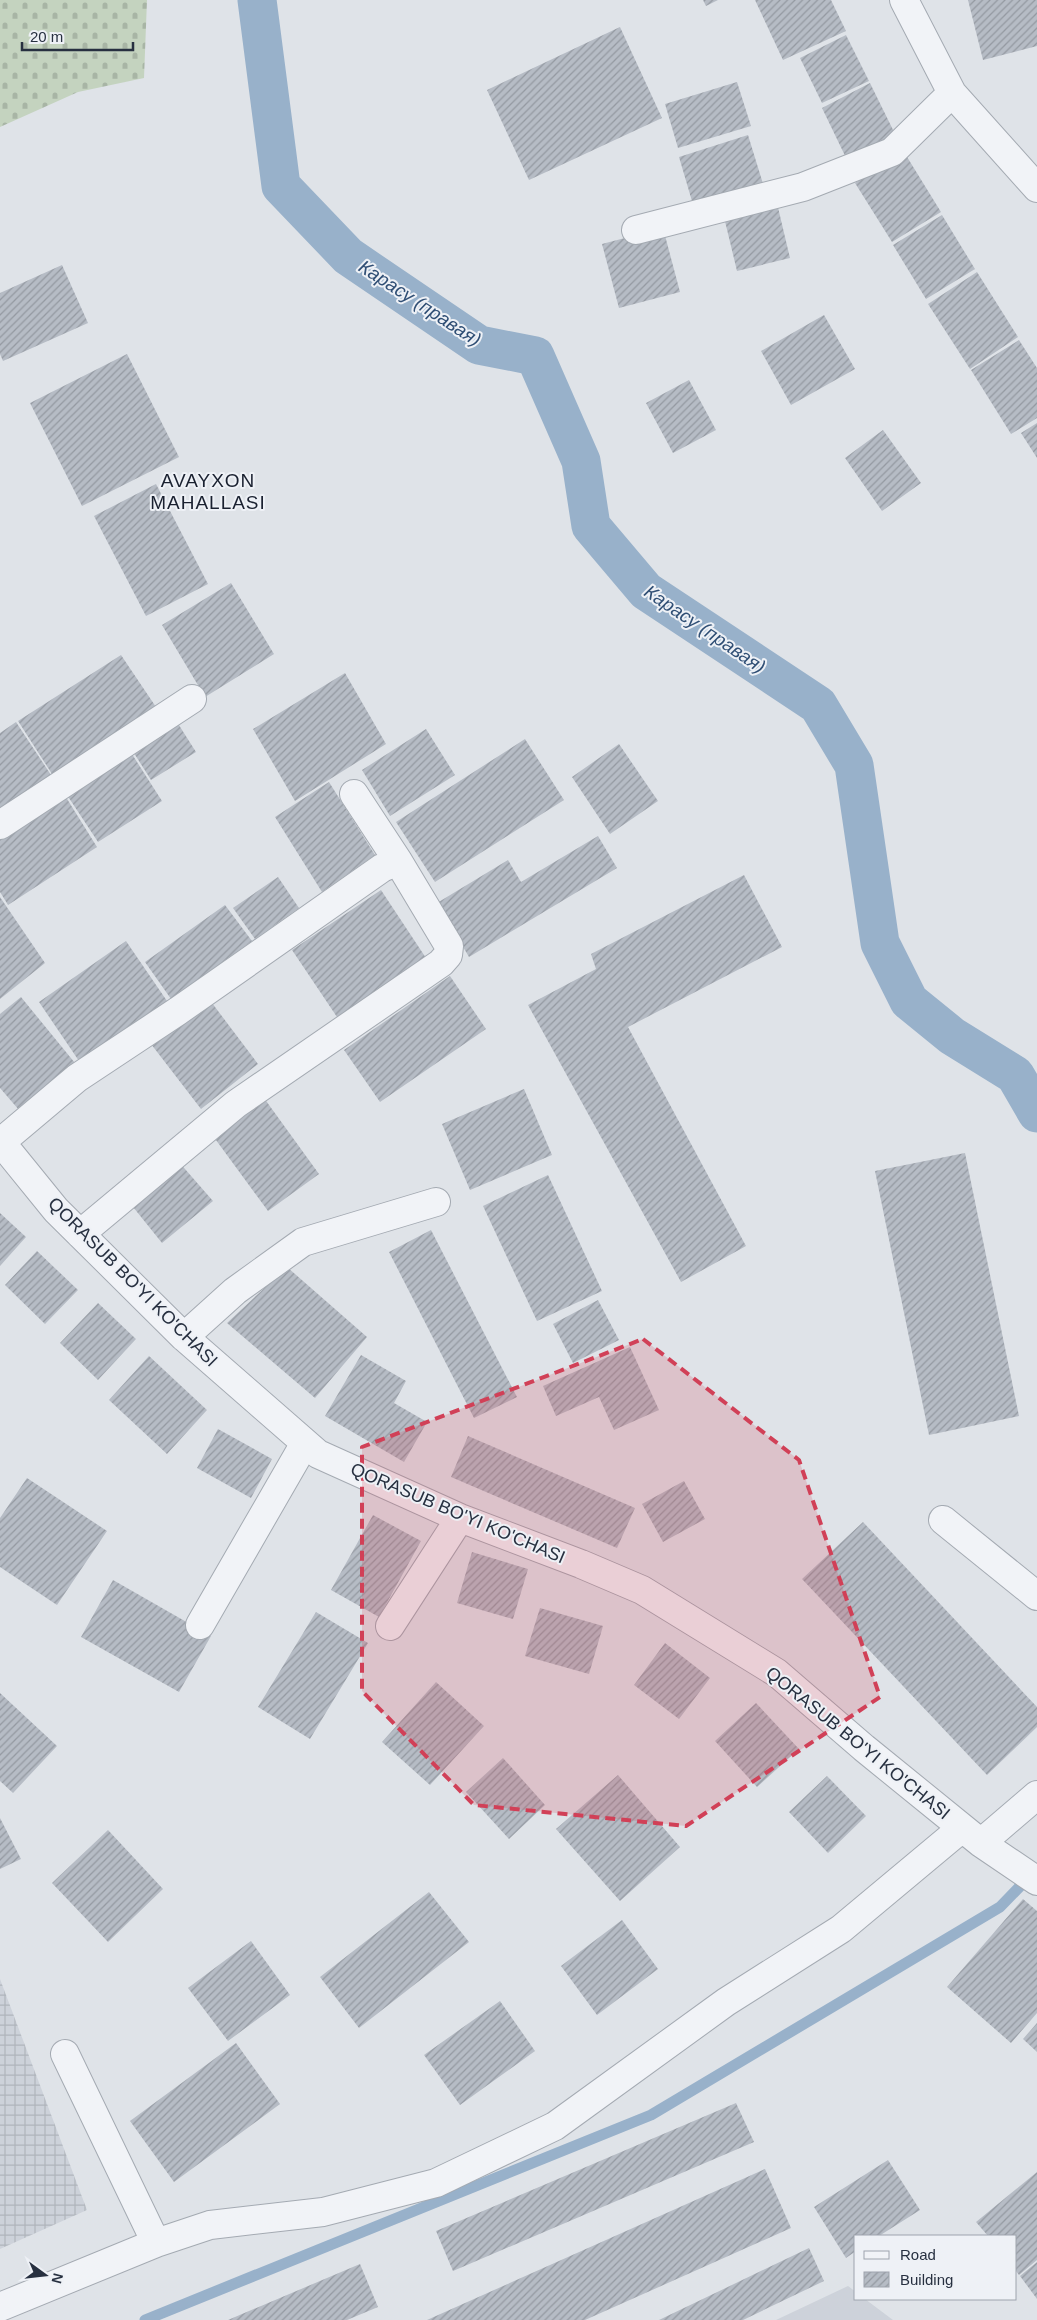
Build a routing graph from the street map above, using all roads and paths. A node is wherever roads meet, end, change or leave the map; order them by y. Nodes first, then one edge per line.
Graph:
1 (904, 0) edge
2 (952, 93) junction
3 (1037, 188) edge
4 (636, 230) dead end
5 (192, 700) dead end
6 (354, 794) dead end
7 (0, 825) edge
8 (398, 861) junction
9 (0, 1141) edge
10 (436, 1202) dead end
11 (80, 1234) junction
12 (184, 1337) junction
13 (304, 1443) junction
14 (460, 1518) junction
15 (943, 1520) dead end
16 (1037, 1596) edge
17 (200, 1625) dead end
18 (390, 1626) dead end
19 (1037, 1795) edge
20 (971, 1835) junction
21 (1037, 1882) edge
22 (65, 2054) dead end
23 (156, 2243) junction
24 (0, 2307) edge

1 - 2 street
2 - 3 street
2 - 4 street
5 - 7 street
6 - 8 street
8 - 9 street
8 - 11 street
9 - 11 street, QORASUB BO'YI KO'CHASI
10 - 12 street
11 - 12 street, QORASUB BO'YI KO'CHASI
12 - 13 street, QORASUB BO'YI KO'CHASI
13 - 14 street, QORASUB BO'YI KO'CHASI
13 - 17 street
14 - 18 street
14 - 20 street, QORASUB BO'YI KO'CHASI
15 - 16 street
19 - 20 street
20 - 21 street, QORASUB BO'YI KO'CHASI
20 - 23 street, QORASUB BO'YI KO'CHASI
22 - 23 street
23 - 24 street, QORASUB BO'YI KO'CHASI

